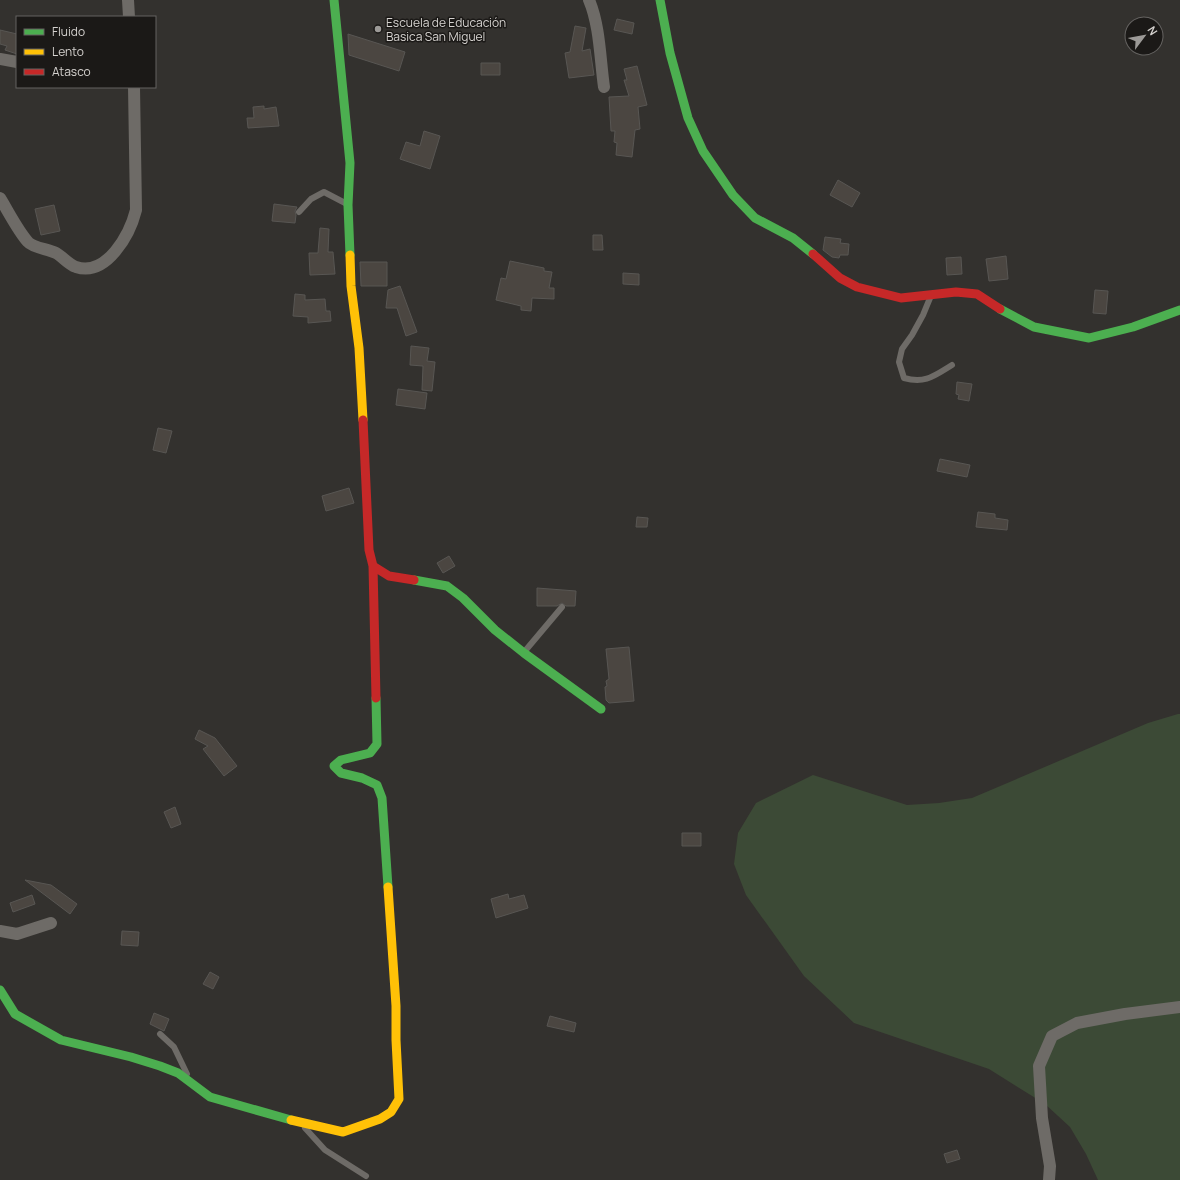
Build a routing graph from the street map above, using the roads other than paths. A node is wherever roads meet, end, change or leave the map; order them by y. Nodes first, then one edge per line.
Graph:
1 (128, 0) edge
2 (334, 0) edge
3 (589, 0) edge
4 (660, 0) edge
5 (129, 16) edge
6 (0, 59) edge
7 (16, 62) edge
8 (604, 87) dead end
9 (134, 88) edge
10 (0, 198) edge
11 (348, 205) junction
12 (299, 212) dead end
13 (931, 296) junction
14 (1180, 310) edge
15 (952, 365) dead end
16 (373, 566) junction
17 (562, 607) dead end
18 (524, 653) junction
19 (600, 708) dead end
20 (51, 923) dead end
21 (0, 931) edge
22 (0, 990) edge
23 (1180, 1008) edge
24 (160, 1034) dead end
25 (191, 1083) junction
26 (300, 1122) junction
27 (366, 1176) dead end
28 (1049, 1180) edge

1 - 5 street
2 - 11 street
3 - 8 street
4 - 13 street
6 - 7 street
9 - 10 street
11 - 12 lane
11 - 16 street
13 - 14 street
13 - 15 lane
16 - 18 street
16 - 26 street
17 - 18 lane
18 - 19 street
20 - 21 street
22 - 25 street
23 - 28 street
24 - 25 lane
25 - 26 street
26 - 27 lane

